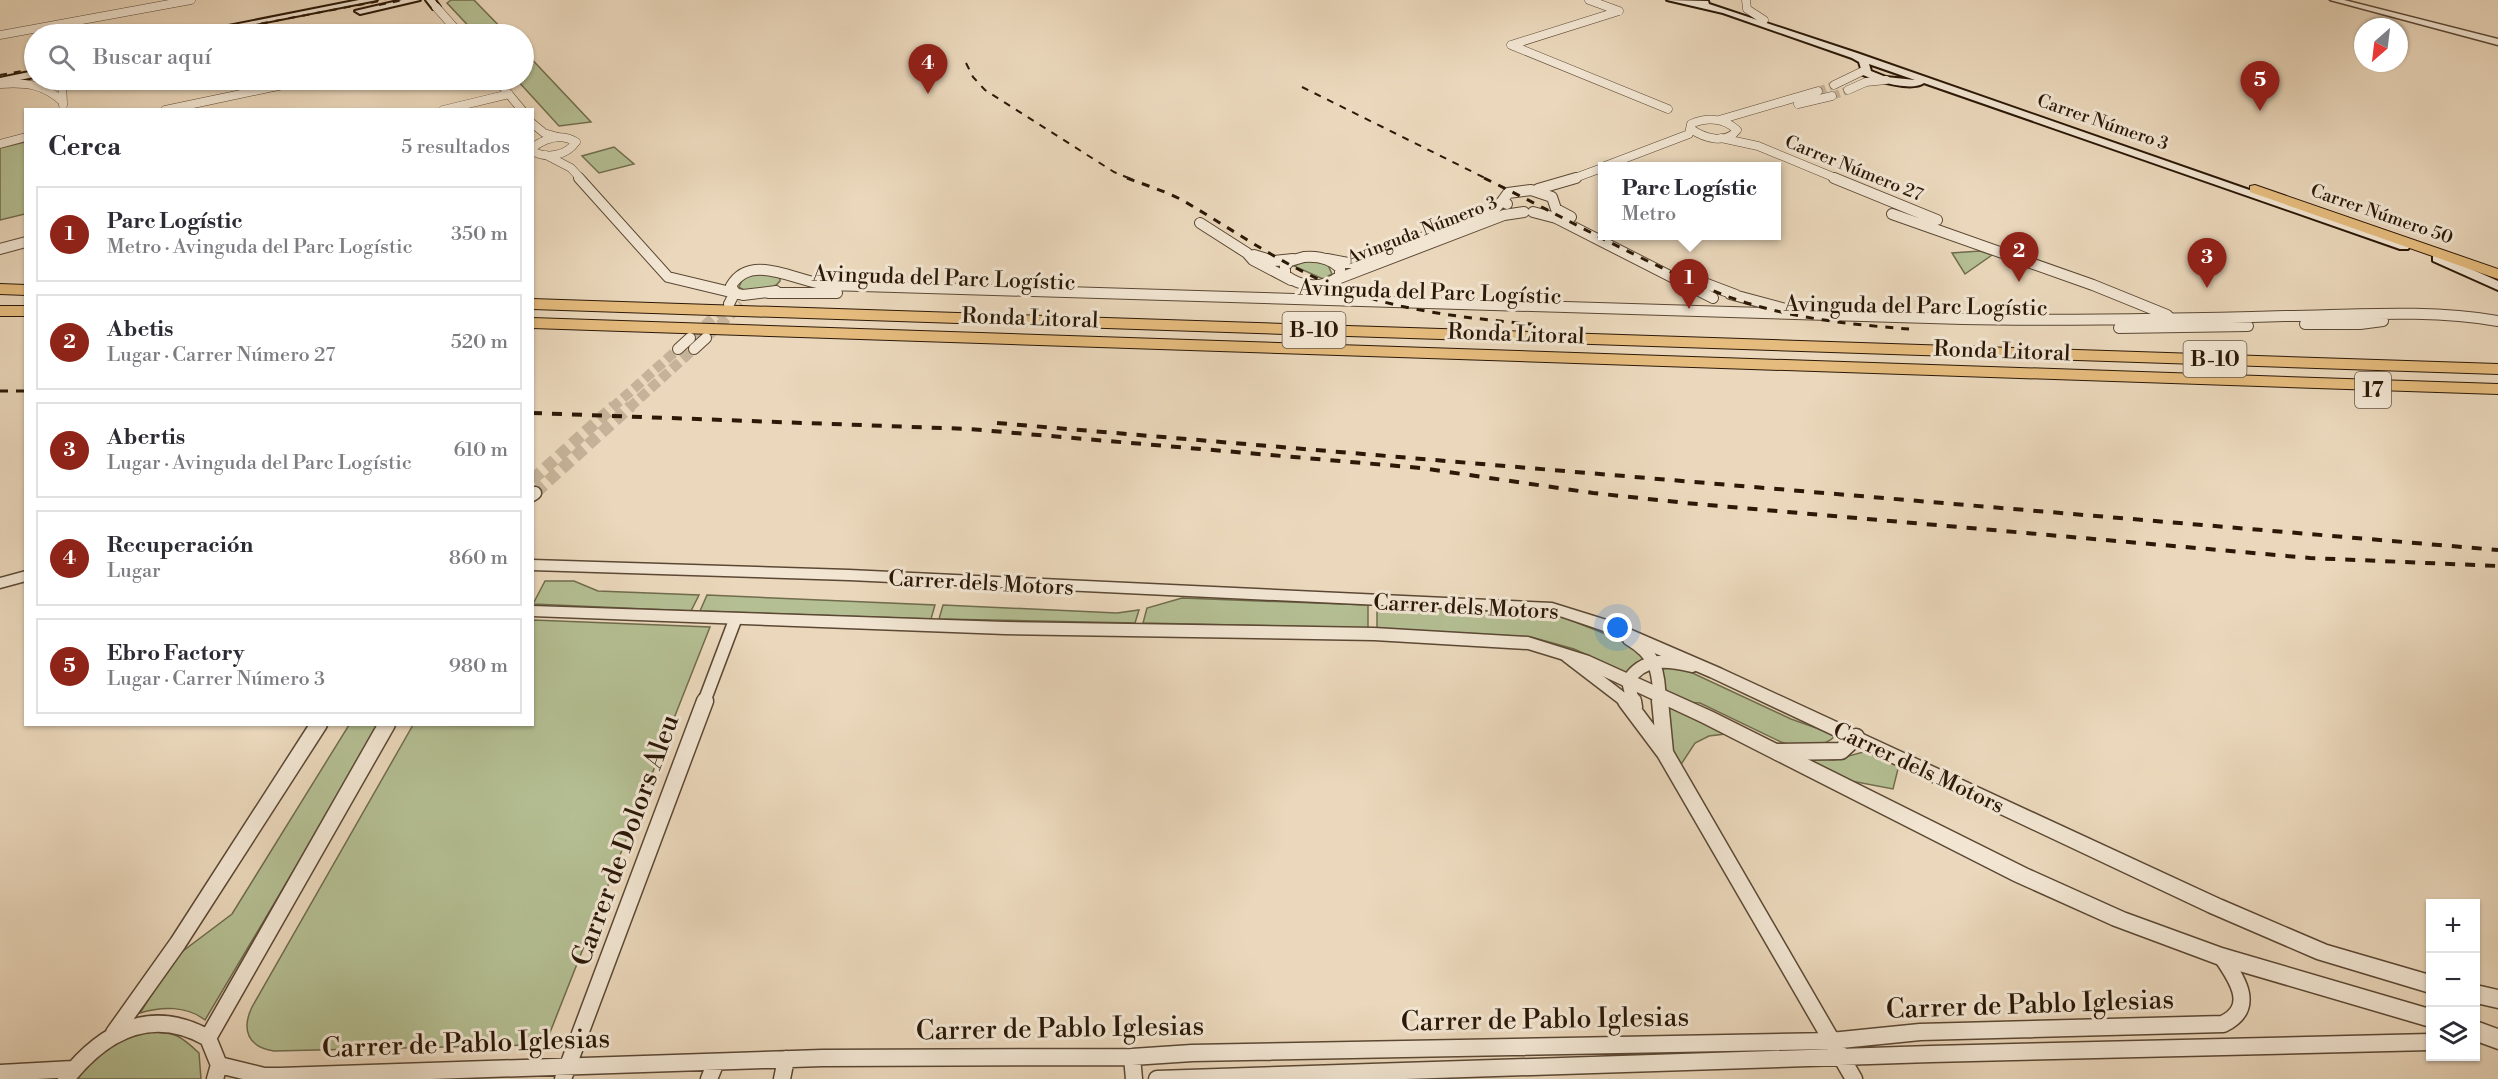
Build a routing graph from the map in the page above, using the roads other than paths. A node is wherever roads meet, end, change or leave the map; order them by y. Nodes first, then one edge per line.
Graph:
1 (191, 0) edge
2 (373, 0) edge
3 (416, 0) edge
4 (1589, 0) edge
5 (1671, 0) edge
6 (1712, 0) edge
7 (1746, 0) edge
8 (2334, 0) edge
9 (2354, 0) edge
10 (392, 4) junction
11 (434, 4) edge
12 (1696, 4) junction
13 (1764, 20) junction
14 (56, 24) edge
15 (246, 24) edge
16 (290, 24) edge
17 (445, 24) edge
18 (451, 24) edge
19 (24, 30) edge
20 (0, 34) edge
21 (2498, 36) edge
22 (2498, 42) edge
23 (1854, 55) junction
24 (24, 67) edge
25 (1865, 70) junction
26 (0, 71) edge
27 (24, 76) edge
28 (1886, 80) junction
29 (0, 82) edge
30 (24, 84) edge
31 (1834, 85) tunnel mouth
32 (52, 90) edge
33 (62, 90) edge
34 (260, 90) edge
35 (487, 90) edge
36 (506, 90) edge
37 (1848, 90) tunnel mouth
38 (1818, 91) tunnel mouth
39 (509, 94) junction
40 (1966, 94) junction
41 (1832, 96) tunnel mouth
42 (479, 103) junction
43 (466, 104) junction
44 (63, 106) edge
45 (520, 107) edge
46 (174, 108) edge
47 (451, 108) edge
48 (1668, 109) dead end
49 (1713, 120) junction
50 (534, 125) edge
51 (1691, 129) junction
52 (1737, 131) junction
53 (559, 138) junction
54 (1718, 138) junction
55 (24, 139) edge
56 (0, 145) edge
57 (1758, 147) junction
58 (571, 149) junction
59 (536, 151) edge
60 (1617, 162) edge
61 (1638, 162) edge
62 (571, 168) junction
63 (1598, 169) edge
64 (1598, 178) edge
65 (2254, 189) joint
66 (1531, 190) junction
67 (1503, 200) junction
68 (1554, 202) junction
69 (1529, 212) junction
70 (1892, 214) dead end
71 (1937, 220) dead end
72 (1200, 223) dead end
73 (1598, 231) edge
74 (1598, 239) edge
75 (1600, 240) edge
76 (1614, 240) edge
77 (24, 243) edge
78 (0, 249) edge
79 (1247, 253) junction
80 (2438, 258) junction
81 (1296, 259) junction
82 (1327, 259) junction
83 (742, 274) junction
84 (784, 274) junction
85 (2498, 275) edge
86 (680, 281) junction
87 (1332, 281) junction
88 (1295, 282) junction
89 (2498, 286) edge
90 (0, 290) edge
91 (24, 291) edge
92 (734, 292) junction
93 (765, 294) junction
94 (1736, 295) junction
95 (1713, 298) junction
96 (534, 304) edge
97 (729, 304) tunnel mouth
98 (742, 304) tunnel mouth
99 (0, 311) edge
100 (24, 311) edge
101 (1701, 312) junction
102 (1810, 315) junction
103 (2365, 315) junction
104 (2400, 316) junction
105 (2174, 321) junction
106 (2498, 322) edge
107 (534, 323) edge
108 (2310, 324) junction
109 (2252, 326) junction
110 (2091, 328) junction
111 (690, 338) tunnel mouth
112 (706, 338) tunnel mouth
113 (678, 349) tunnel mouth
114 (694, 349) tunnel mouth
115 (2498, 362) edge
116 (2352, 363) junction
117 (2498, 369) edge
118 (2248, 382) junction
119 (2498, 389) edge
120 (2498, 396) edge
121 (534, 565) edge
122 (24, 577) edge
123 (0, 584) edge
124 (24, 586) edge
125 (534, 611) edge
126 (735, 620) junction
127 (1607, 626) junction
128 (1561, 652) junction
129 (1655, 661) junction
130 (1716, 673) junction
131 (1628, 681) junction
132 (1660, 697) junction
133 (1635, 710) junction
134 (318, 726) edge
135 (386, 726) edge
136 (1856, 737) junction
137 (1777, 752) junction
138 (1665, 753) junction
139 (2222, 957) junction
140 (2426, 983) edge
141 (2480, 995) edge
142 (2498, 999) edge
143 (2426, 1017) edge
144 (114, 1033) junction
145 (2480, 1033) edge
146 (208, 1038) junction
147 (2480, 1040) edge
148 (2498, 1040) edge
149 (1831, 1041) junction
150 (2426, 1042) edge
151 (1132, 1057) junction
152 (1841, 1058) junction
153 (786, 1059) junction
154 (716, 1062) junction
155 (217, 1072) edge
156 (0, 1073) edge
157 (565, 1073) edge
158 (70, 1074) edge
159 (709, 1079) edge
160 (782, 1079) edge
161 (1134, 1079) edge
162 (1157, 1079) edge
163 (1854, 1079) edge

1 - 14 street
2 - 15 main road
3 - 10 main road
4 - 48 street
5 - 12 main road, Carrer Número 3
6 - 12 main road
6 - 13 main road, Carrer Número 3
7 - 13 street
8 - 22 street
9 - 21 street
10 - 11 main road
10 - 16 main road
11 - 17 street
11 - 18 street
12 - 23 main road, Carrer Número 3
13 - 65 main road, Carrer Número 3
19 - 20 street
23 - 25 main road
23 - 40 main road, Carrer Número 3
24 - 26 main road
25 - 28 main road
25 - 31 street
27 - 29 main road
28 - 37 street
28 - 40 main road
29 - 30 street
32 - 44 street
33 - 44 street
34 - 46 street
35 - 43 street
36 - 39 street
38 - 49 street
39 - 42 street
39 - 43 street
39 - 45 street
40 - 80 main road, Carrer Número 3
41 - 52 street
42 - 43 street
42 - 45 street
43 - 47 street
49 - 51 street
49 - 52 street, Carrer Número 27
50 - 53 street
50 - 59 street
51 - 54 street, Carrer Número 27
51 - 60 street
52 - 54 street
52 - 57 street, Carrer Número 27
53 - 58 street
53 - 59 street
54 - 57 street, Carrer Número 27
54 - 61 street
55 - 56 street
57 - 71 street, Carrer Número 27
58 - 59 street
58 - 62 street
59 - 62 street
62 - 86 street
63 - 66 street
64 - 68 street
65 - 85 highway
66 - 67 street, Avinguda Número 3
66 - 68 street
67 - 69 street
67 - 82 street, Avinguda Número 3
68 - 69 street, Avinguda Número 3
68 - 73 street
69 - 74 street
69 - 87 street, Avinguda Número 3
70 - 105 street, Carrer Número 27
72 - 79 street
75 - 95 street
76 - 94 street, Avinguda del Parc Logístic
77 - 78 street
79 - 81 street
79 - 88 street
80 - 85 main road, Carrer Número 3
80 - 89 main road
81 - 82 street, Avinguda Número 3
81 - 88 street
82 - 87 street
83 - 84 street, Avinguda del Parc Logístic
83 - 86 street, Avinguda del Parc Logístic
83 - 92 street
84 - 93 street
84 - 101 street, Avinguda del Parc Logístic
86 - 92 street, Avinguda del Parc Logístic
87 - 88 street, Avinguda Número 3
90 - 91 highway
92 - 93 street, Avinguda del Parc Logístic
92 - 97 street
93 - 98 street
93 - 110 street, Avinguda del Parc Logístic
94 - 95 street, Avinguda del Parc Logístic
94 - 102 street, Avinguda del Parc Logístic
95 - 101 street
96 - 116 highway, Ronda Litoral / B-10
99 - 100 highway
101 - 102 street, Avinguda del Parc Logístic
102 - 105 street, Avinguda del Parc Logístic
103 - 104 street, Avinguda del Parc Logístic
103 - 105 street, Avinguda del Parc Logístic
103 - 108 street, Avinguda del Parc Logístic
104 - 106 street, Avinguda del Parc Logístic
104 - 108 street, Avinguda del Parc Logístic
105 - 109 street, Avinguda del Parc Logístic
105 - 110 street, Avinguda del Parc Logístic
107 - 118 highway, Ronda Litoral / B-10
108 - 109 street, Avinguda del Parc Logístic
109 - 110 street, Avinguda del Parc Logístic
111 - 113 street
112 - 114 street
115 - 116 highway
116 - 117 highway, Ronda Litoral / B-10
118 - 119 highway, Ronda Litoral / B-10
118 - 120 highway, 17
121 - 127 street, Carrer dels Motors
122 - 123 street
123 - 124 street
125 - 126 street, Carrer dels Motors
126 - 128 street, Carrer dels Motors
126 - 157 street, Carrer de Dolors Aleu
127 - 129 street
127 - 130 street, Carrer dels Motors
128 - 131 street, Carrer dels Motors
128 - 133 street
129 - 130 street
129 - 131 street
129 - 132 street
130 - 136 street, Carrer dels Motors
131 - 132 street, Carrer dels Motors
131 - 133 street
132 - 137 street, Carrer dels Motors
132 - 138 street
133 - 138 street
134 - 144 street
135 - 146 street
136 - 137 street
136 - 140 street, Carrer dels Motors
137 - 139 street, Carrer dels Motors
138 - 149 street
139 - 143 street, Carrer dels Motors
139 - 149 street, Carrer de Pablo Iglesias
141 - 142 street
144 - 146 street
144 - 158 street
145 - 148 street
146 - 155 street
147 - 148 street
149 - 151 street, Carrer de Pablo Iglesias
149 - 152 street
150 - 152 street, Carrer de Pablo Iglesias
151 - 153 street, Carrer de Pablo Iglesias
151 - 161 street
152 - 162 street, Carrer de Pablo Iglesias
152 - 163 street
153 - 154 street, Carrer de Pablo Iglesias
153 - 160 street
154 - 157 street, Carrer de Pablo Iglesias
154 - 159 street
155 - 157 street, Carrer de Pablo Iglesias
156 - 158 street

